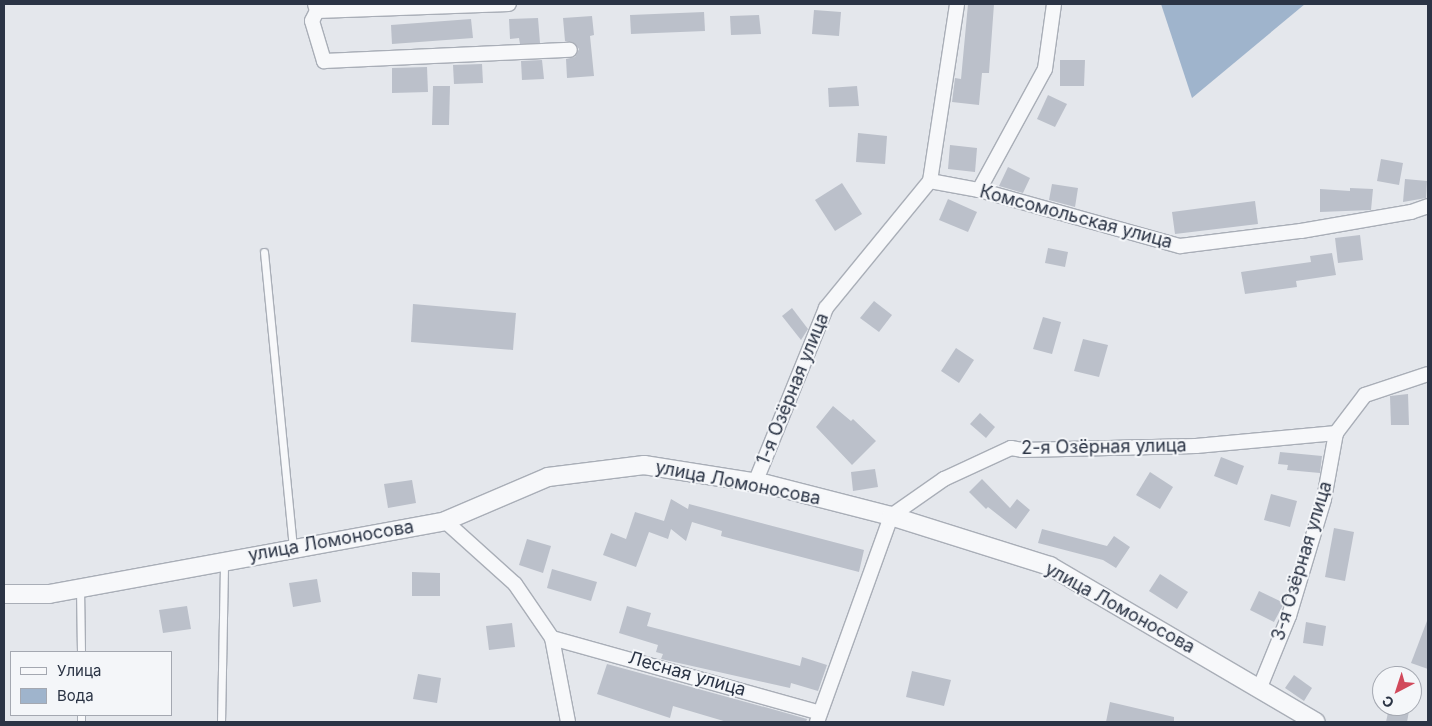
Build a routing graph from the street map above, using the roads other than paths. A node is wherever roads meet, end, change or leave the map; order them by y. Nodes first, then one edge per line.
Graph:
1 (509, 4) edge
2 (957, 4) edge
3 (1054, 4) edge
4 (316, 7) edge
5 (570, 50) dead end
6 (930, 181) junction
7 (980, 190) junction
8 (1428, 206) edge
9 (264, 252) dead end
10 (1428, 374) edge
11 (1336, 433) junction
12 (755, 483) junction
13 (891, 516) junction
14 (445, 521) junction
15 (293, 548) junction
16 (224, 560) junction
17 (80, 588) junction
18 (4, 594) edge
19 (552, 638) junction
20 (81, 651) edge
21 (1260, 687) junction
22 (819, 718) edge
23 (221, 722) edge
24 (568, 722) edge
25 (1316, 722) edge

1 - 4 street
2 - 6 street
3 - 7 street
4 - 5 street
6 - 7 street, Комсомольская улица
6 - 12 street, 1-я Озёрная улица
7 - 8 street, Комсомольская улица
9 - 15 lane
10 - 11 street
11 - 13 street, 2-я Озёрная улица
11 - 21 street, 3-я Озёрная улица
12 - 13 street, улица Ломоносова
12 - 14 street, улица Ломоносова
13 - 21 street, улица Ломоносова
13 - 22 street
14 - 15 street, улица Ломоносова
14 - 19 street
15 - 16 street, улица Ломоносова
16 - 17 street, улица Ломоносова
16 - 23 lane
17 - 18 street, улица Ломоносова
17 - 20 lane
19 - 22 street, Лесная улица
19 - 24 street
21 - 25 street, улица Ломоносова

